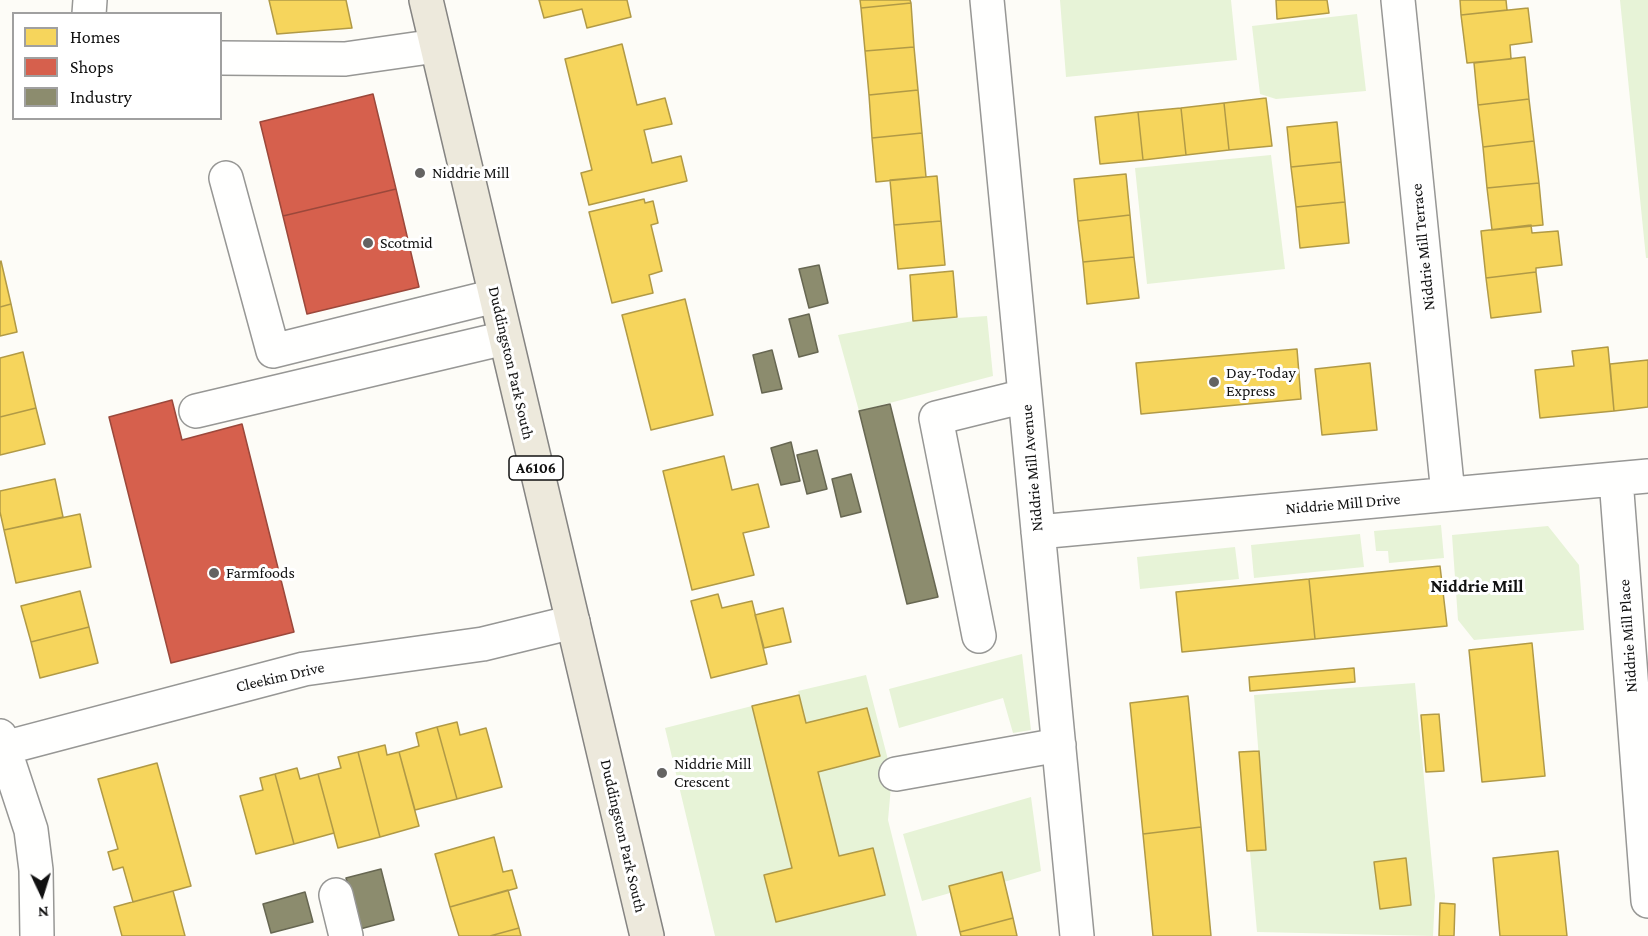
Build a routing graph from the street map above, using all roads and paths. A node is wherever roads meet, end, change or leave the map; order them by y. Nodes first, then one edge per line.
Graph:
1 (426, 0) edge
2 (987, 0) edge
3 (1398, 0) edge
4 (436, 45) junction
5 (222, 58) edge
6 (226, 178) dead end
7 (495, 296) junction
8 (506, 338) junction
9 (1025, 396) junction
10 (196, 411) dead end
11 (1648, 476) edge
12 (1616, 479) junction
13 (1448, 494) junction
14 (1038, 532) junction
15 (573, 622) junction
16 (979, 636) dead end
17 (2, 742) edge
18 (1059, 745) junction
19 (896, 774) dead end
20 (336, 895) dead end
21 (1648, 901) edge
22 (38, 936) edge
23 (346, 936) edge
24 (647, 936) edge
25 (1077, 936) edge

1 - 4 main road, Duddingston Park South / A6106
2 - 9 street, Niddrie Mill Avenue
3 - 13 street, Niddrie Mill Terrace
4 - 5 street
4 - 7 main road, Duddingston Park South / A6106
6 - 7 street
7 - 8 main road, Duddingston Park South / A6106
8 - 10 street
8 - 15 main road, Duddingston Park South / A6106
9 - 14 street, Niddrie Mill Avenue
9 - 16 street
11 - 12 street, Niddrie Mill Drive
12 - 13 street, Niddrie Mill Drive
12 - 21 street, Niddrie Mill Place
13 - 14 street, Niddrie Mill Drive
14 - 18 street, Niddrie Mill Avenue
15 - 17 street, Cleekim Drive
15 - 24 main road, Duddingston Park South / A6106
17 - 22 street
18 - 19 street
18 - 25 street, Niddrie Mill Avenue
20 - 23 street

